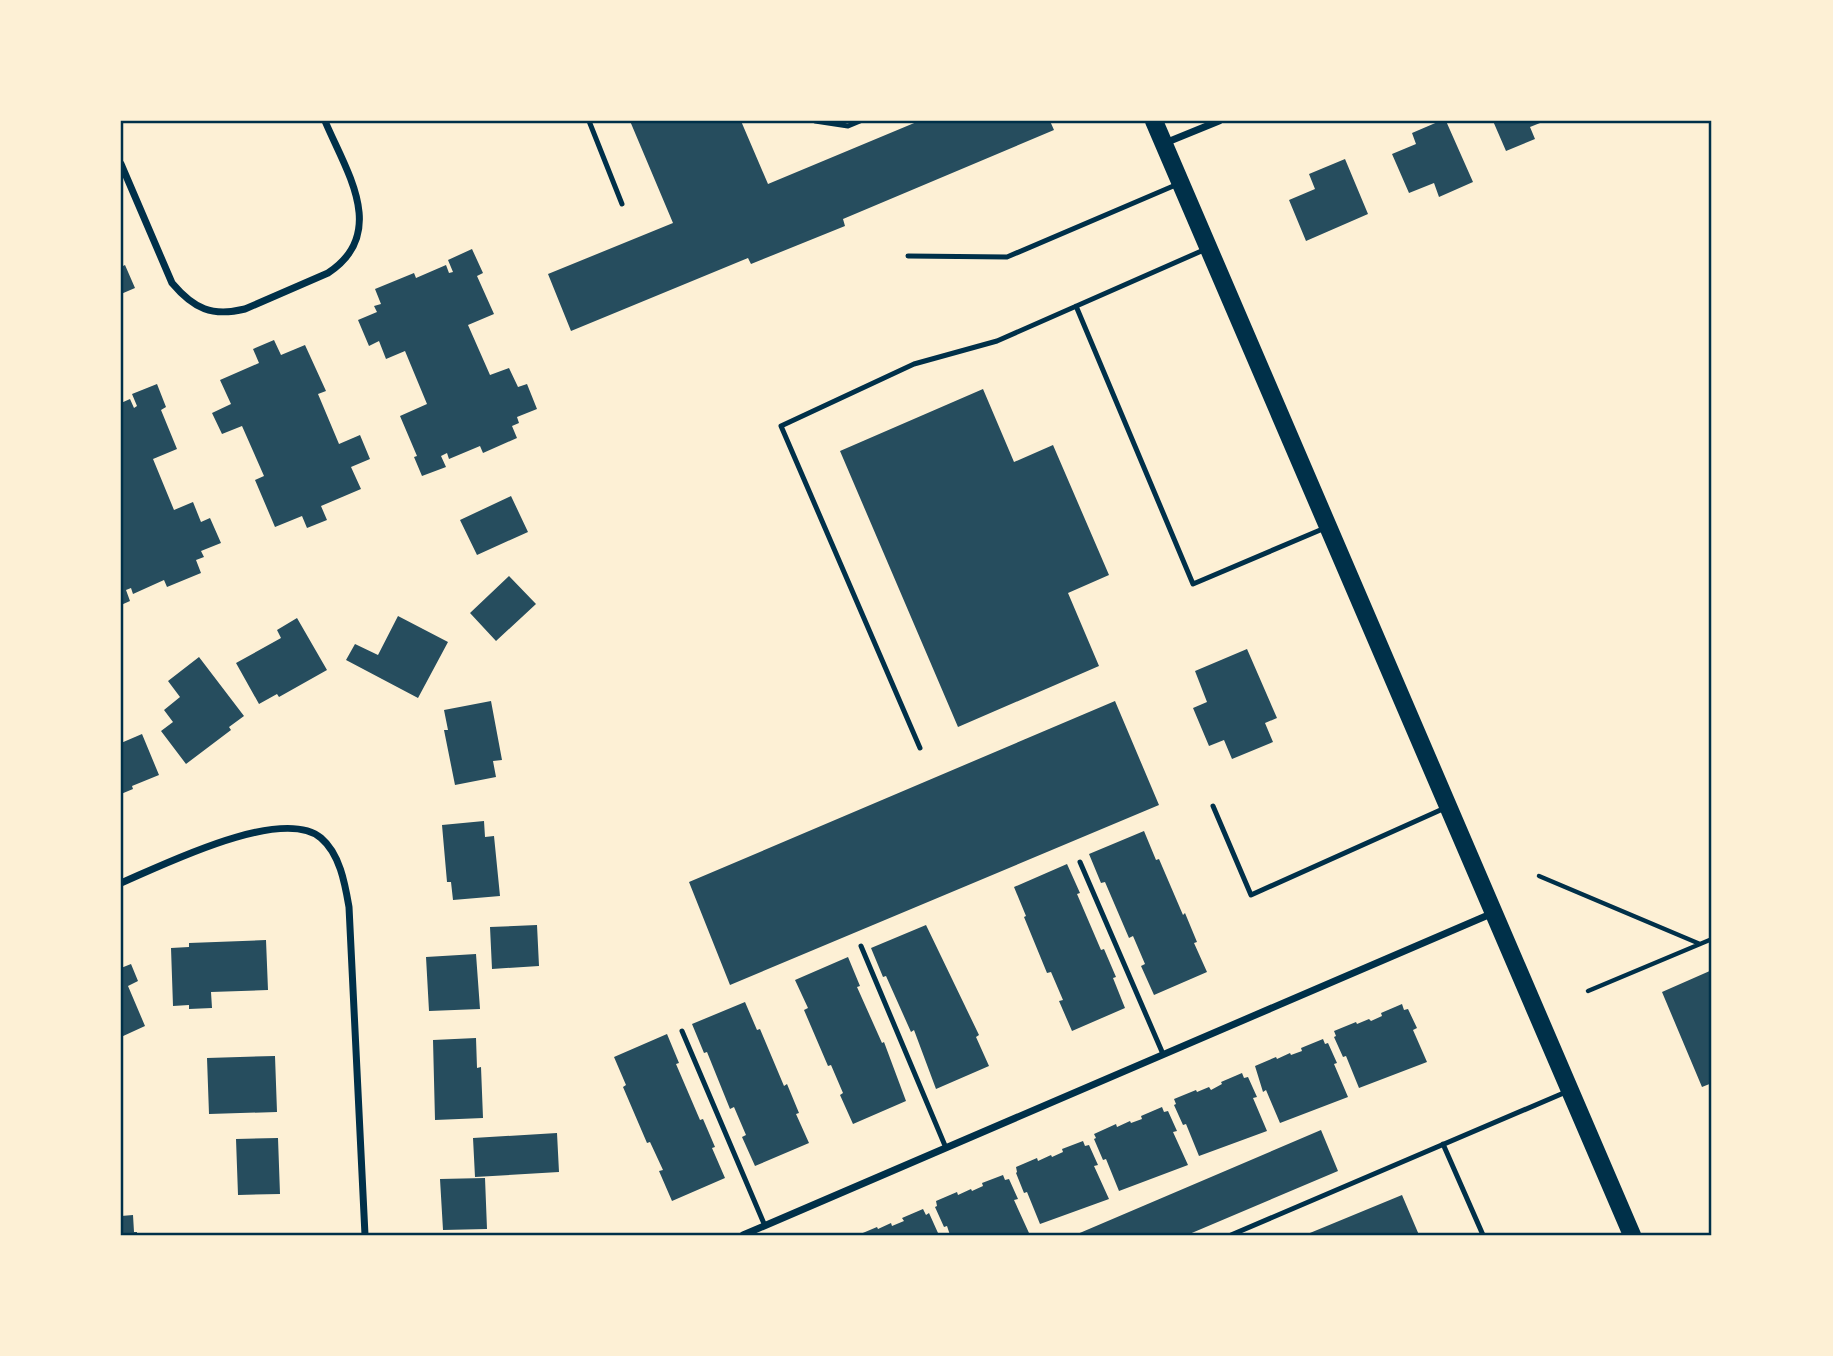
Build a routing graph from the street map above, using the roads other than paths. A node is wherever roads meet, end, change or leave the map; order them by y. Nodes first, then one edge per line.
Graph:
1 (324, 121) edge
2 (589, 121) edge
3 (815, 121) edge
4 (860, 121) edge
5 (1154, 121) edge
6 (1219, 121) edge
7 (1164, 144) junction
8 (121, 164) edge
9 (1181, 183) junction
10 (622, 204) dead end
11 (1209, 247) junction
12 (908, 256) dead end
13 (1076, 306) junction
14 (1328, 527) junction
15 (920, 748) dead end
16 (1213, 806) dead end
17 (1448, 806) junction
18 (1080, 862) dead end
19 (121, 883) edge
20 (1493, 912) junction
21 (861, 946) dead end
22 (682, 1031) dead end
23 (1163, 1054) junction
24 (1570, 1090) junction
25 (1443, 1144) junction
26 (946, 1148) junction
27 (765, 1226) junction
28 (365, 1235) edge
29 (743, 1235) edge
30 (1231, 1235) edge
31 (1483, 1235) edge
32 (1632, 1235) edge

1 - 8 street
2 - 10 lane
3 - 4 lane
5 - 7 main road
6 - 7 street
7 - 9 main road
9 - 11 main road
9 - 12 lane
11 - 13 lane
11 - 14 main road
13 - 14 lane
13 - 15 lane
14 - 17 main road
16 - 17 lane
17 - 20 main road
18 - 23 lane
19 - 28 street
20 - 23 street
20 - 24 main road
21 - 26 lane
22 - 27 lane
23 - 26 street
24 - 25 lane
24 - 32 main road
25 - 30 lane
25 - 31 lane
26 - 27 street
27 - 29 street

